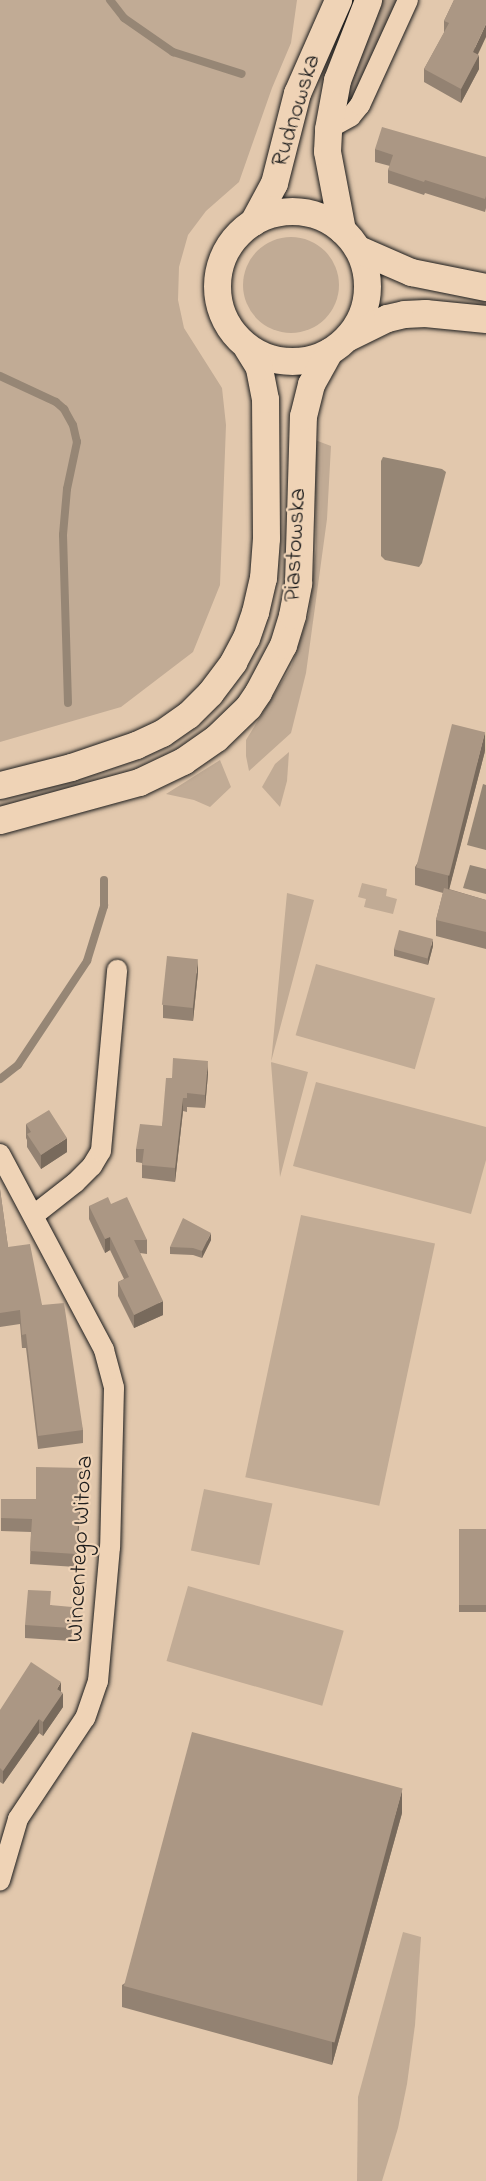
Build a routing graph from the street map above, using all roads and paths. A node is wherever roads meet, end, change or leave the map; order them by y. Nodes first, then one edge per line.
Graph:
1 (338, 0) edge
2 (368, 0) edge
3 (408, 0) edge
4 (328, 129) junction
5 (253, 222) junction
6 (350, 239) junction
7 (486, 287) edge
8 (486, 319) edge
9 (338, 345) junction
10 (247, 348) junction
11 (0, 785) edge
12 (0, 820) edge
13 (117, 970) dead end
14 (0, 1154) edge
15 (34, 1215) junction
16 (0, 1880) edge

1 - 5 main road, Rudnowska
2 - 4 main road, Rudnowska
3 - 4 street
4 - 6 main road, Rudnowska
5 - 6 main road
5 - 10 main road
6 - 7 main road
6 - 9 main road
8 - 9 main road
9 - 10 main road
9 - 12 main road, Piastowska
10 - 11 main road, Piastowska
13 - 15 street
14 - 15 street, Wincentego Witosa
15 - 16 street, Wincentego Witosa

